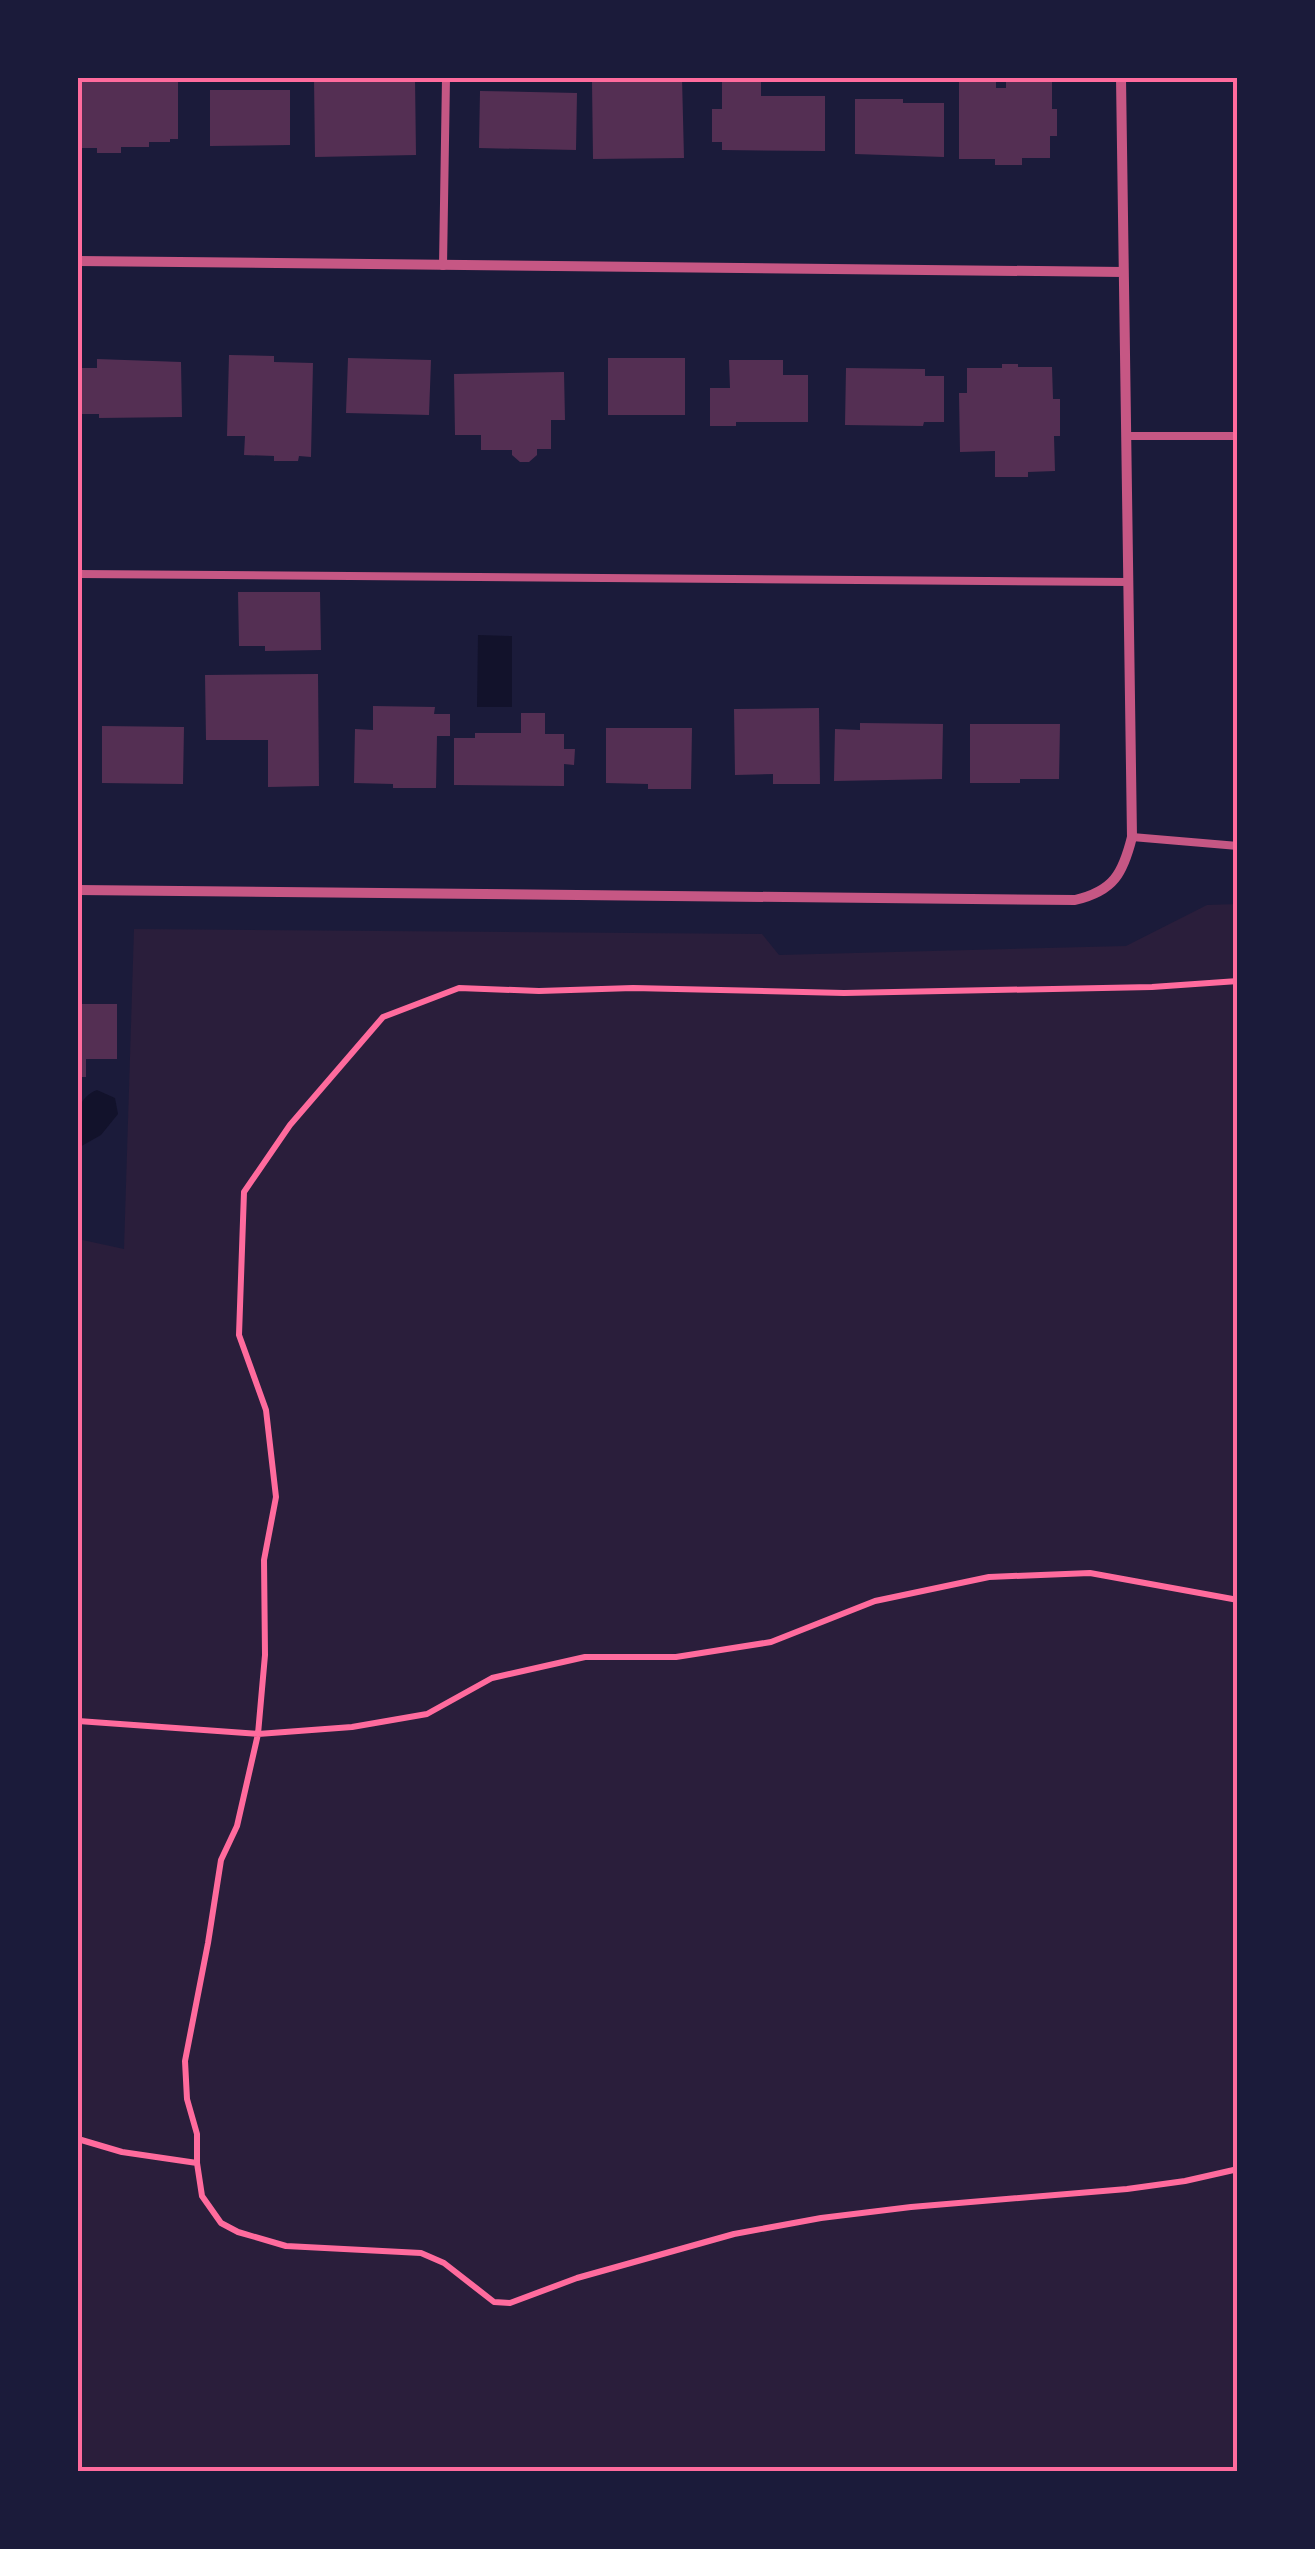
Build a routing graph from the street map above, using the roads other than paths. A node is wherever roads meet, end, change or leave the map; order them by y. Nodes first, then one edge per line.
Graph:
1 (446, 78) edge
2 (1121, 78) edge
3 (78, 261) edge
4 (443, 266) junction
5 (1123, 272) junction
6 (1126, 436) junction
7 (1238, 436) edge
8 (78, 574) edge
9 (1129, 582) junction
10 (1132, 837) junction
11 (1238, 846) edge
12 (78, 890) edge

1 - 4 lane
2 - 5 street
3 - 4 street
4 - 5 street
5 - 6 street
6 - 7 lane
6 - 9 street
8 - 9 lane
9 - 10 street
10 - 11 lane
10 - 12 street

